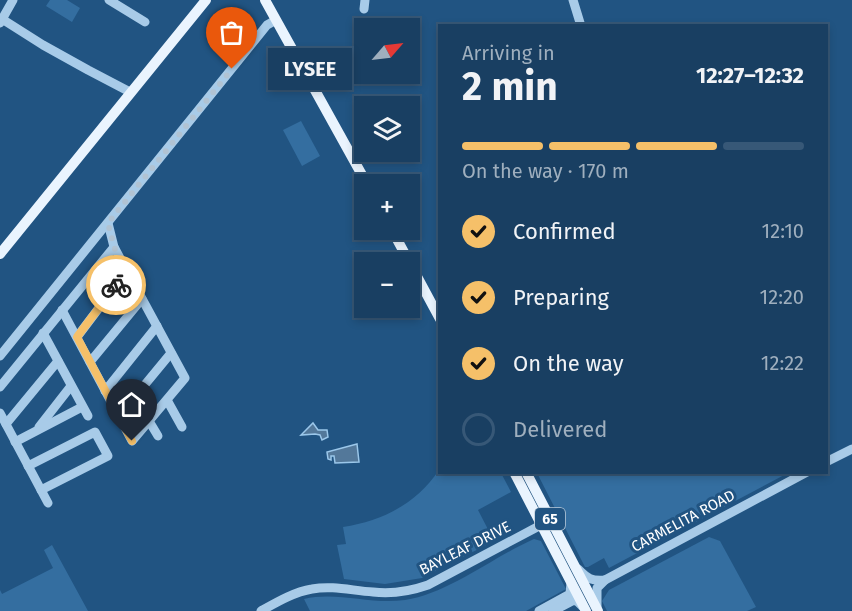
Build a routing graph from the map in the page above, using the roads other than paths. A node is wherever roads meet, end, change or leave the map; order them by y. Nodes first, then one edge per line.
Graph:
1 (13, 0) edge
2 (109, 0) edge
3 (131, 0) edge
4 (206, 0) edge
5 (265, 0) edge
6 (573, 0) edge
7 (123, 9) junction
8 (276, 20) junction
9 (1, 21) edge
10 (145, 22) dead end
11 (580, 24) edge
12 (130, 92) junction
13 (362, 174) edge
14 (108, 223) junction
15 (397, 240) edge
16 (114, 247) junction
17 (0, 254) edge
18 (127, 271) junction
19 (142, 299) junction
20 (62, 310) junction
21 (438, 315) edge
22 (157, 326) junction
23 (43, 333) junction
24 (77, 337) junction
25 (171, 353) junction
26 (0, 356) edge
27 (58, 361) junction
28 (90, 362) junction
29 (71, 386) junction
30 (0, 387) edge
31 (105, 391) junction
32 (167, 400) junction
33 (82, 407) junction
34 (0, 413) edge
35 (88, 416) dead end
36 (119, 416) junction
37 (149, 421) junction
38 (6, 424) junction
39 (182, 427) dead end
40 (36, 431) junction
41 (158, 436) dead end
42 (15, 442) junction
43 (852, 449) edge
44 (828, 461) edge
45 (28, 466) junction
46 (515, 474) edge
47 (527, 474) edge
48 (803, 474) edge
49 (41, 490) junction
50 (48, 503) dead end
51 (542, 525) junction
52 (574, 565) junction
53 (605, 580) junction
54 (570, 581) junction
55 (591, 610) edge
56 (261, 611) edge
57 (539, 611) edge
58 (553, 611) edge

1 - 9 street
2 - 7 street
3 - 7 street
4 - 12 main road
5 - 8 main road
6 - 11 street
7 - 10 street
8 - 13 main road
8 - 14 street
9 - 12 street
12 - 17 main road
14 - 16 street
14 - 26 street
15 - 21 main road
16 - 18 street
16 - 20 street
18 - 19 street
18 - 24 street
19 - 22 street
19 - 28 street
20 - 23 street
20 - 24 street
22 - 25 street
22 - 31 street
23 - 27 street
23 - 30 street
24 - 28 street
25 - 32 street
25 - 36 street
27 - 29 street
27 - 38 street
28 - 31 street
29 - 33 street
29 - 40 street
31 - 36 street
32 - 37 street
32 - 39 street
33 - 35 street
33 - 40 street
34 - 38 street
36 - 37 street
37 - 41 street
38 - 42 street
40 - 42 street
42 - 45 street
43 - 44 street
45 - 49 street
45 - 49 street
46 - 51 main road, 65
47 - 52 main road, 65
48 - 53 street, CARMELITA ROAD
49 - 50 street
51 - 54 main road, 65
51 - 56 street, BAYLEAF DRIVE
52 - 53 street
52 - 55 main road, 65
53 - 55 street
54 - 55 main road, 65
54 - 57 street
55 - 58 street

